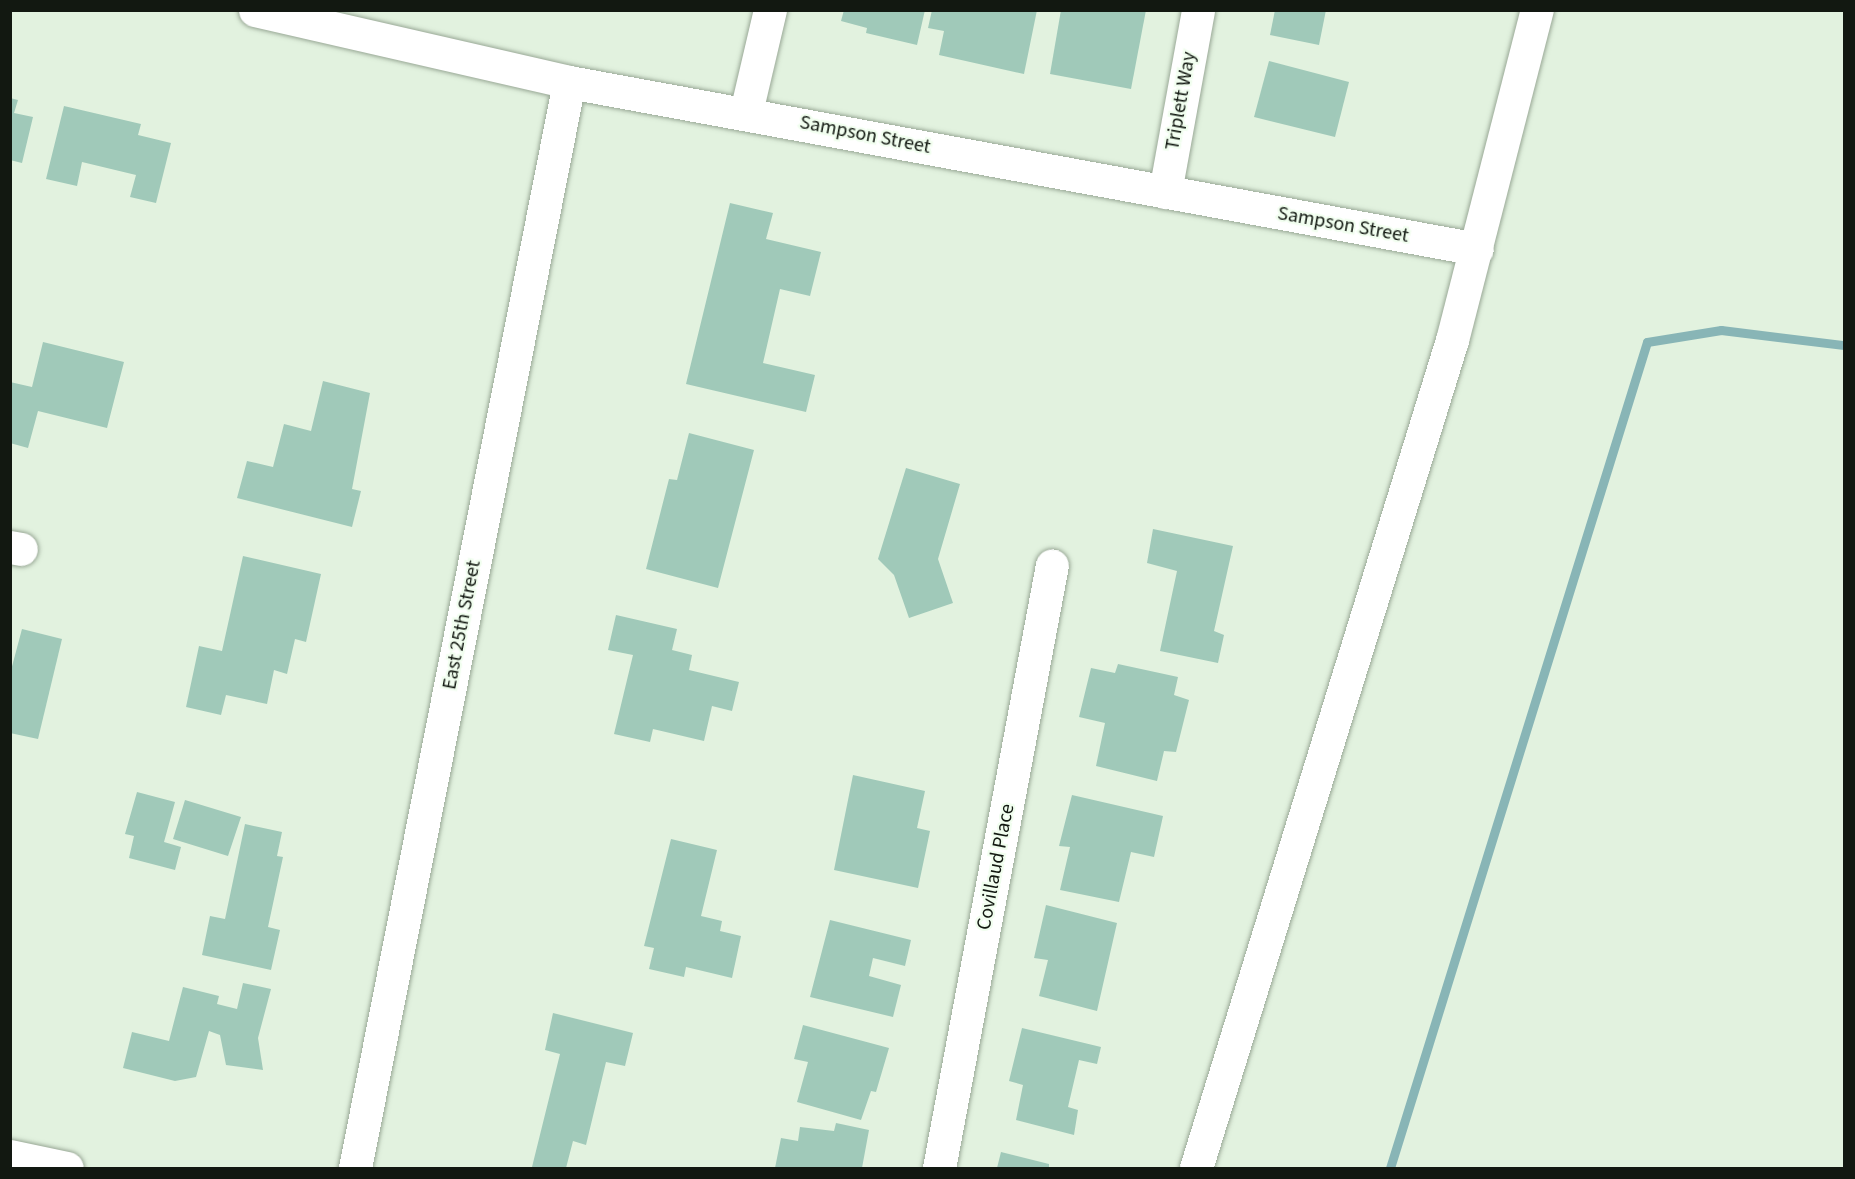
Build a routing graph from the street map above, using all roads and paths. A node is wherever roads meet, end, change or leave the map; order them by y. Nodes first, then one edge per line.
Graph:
1 (255, 10) edge
2 (770, 10) edge
3 (1198, 10) edge
4 (1537, 10) edge
5 (323, 17) edge
6 (569, 82) junction
7 (746, 112) junction
8 (1165, 192) junction
9 (1477, 249) junction
10 (1053, 565) dead end
11 (10, 1156) edge
12 (67, 1168) edge
13 (355, 1168) edge
14 (939, 1168) edge
15 (1196, 1168) edge

1 - 5 street, Sampson Street
2 - 7 street
3 - 8 street, Triplett Way
4 - 9 street
5 - 6 street, Sampson Street
6 - 7 street, Sampson Street
6 - 13 street, East 25th Street
7 - 8 street, Sampson Street
8 - 9 street, Sampson Street
9 - 15 street
10 - 14 street, Covillaud Place
11 - 12 street

